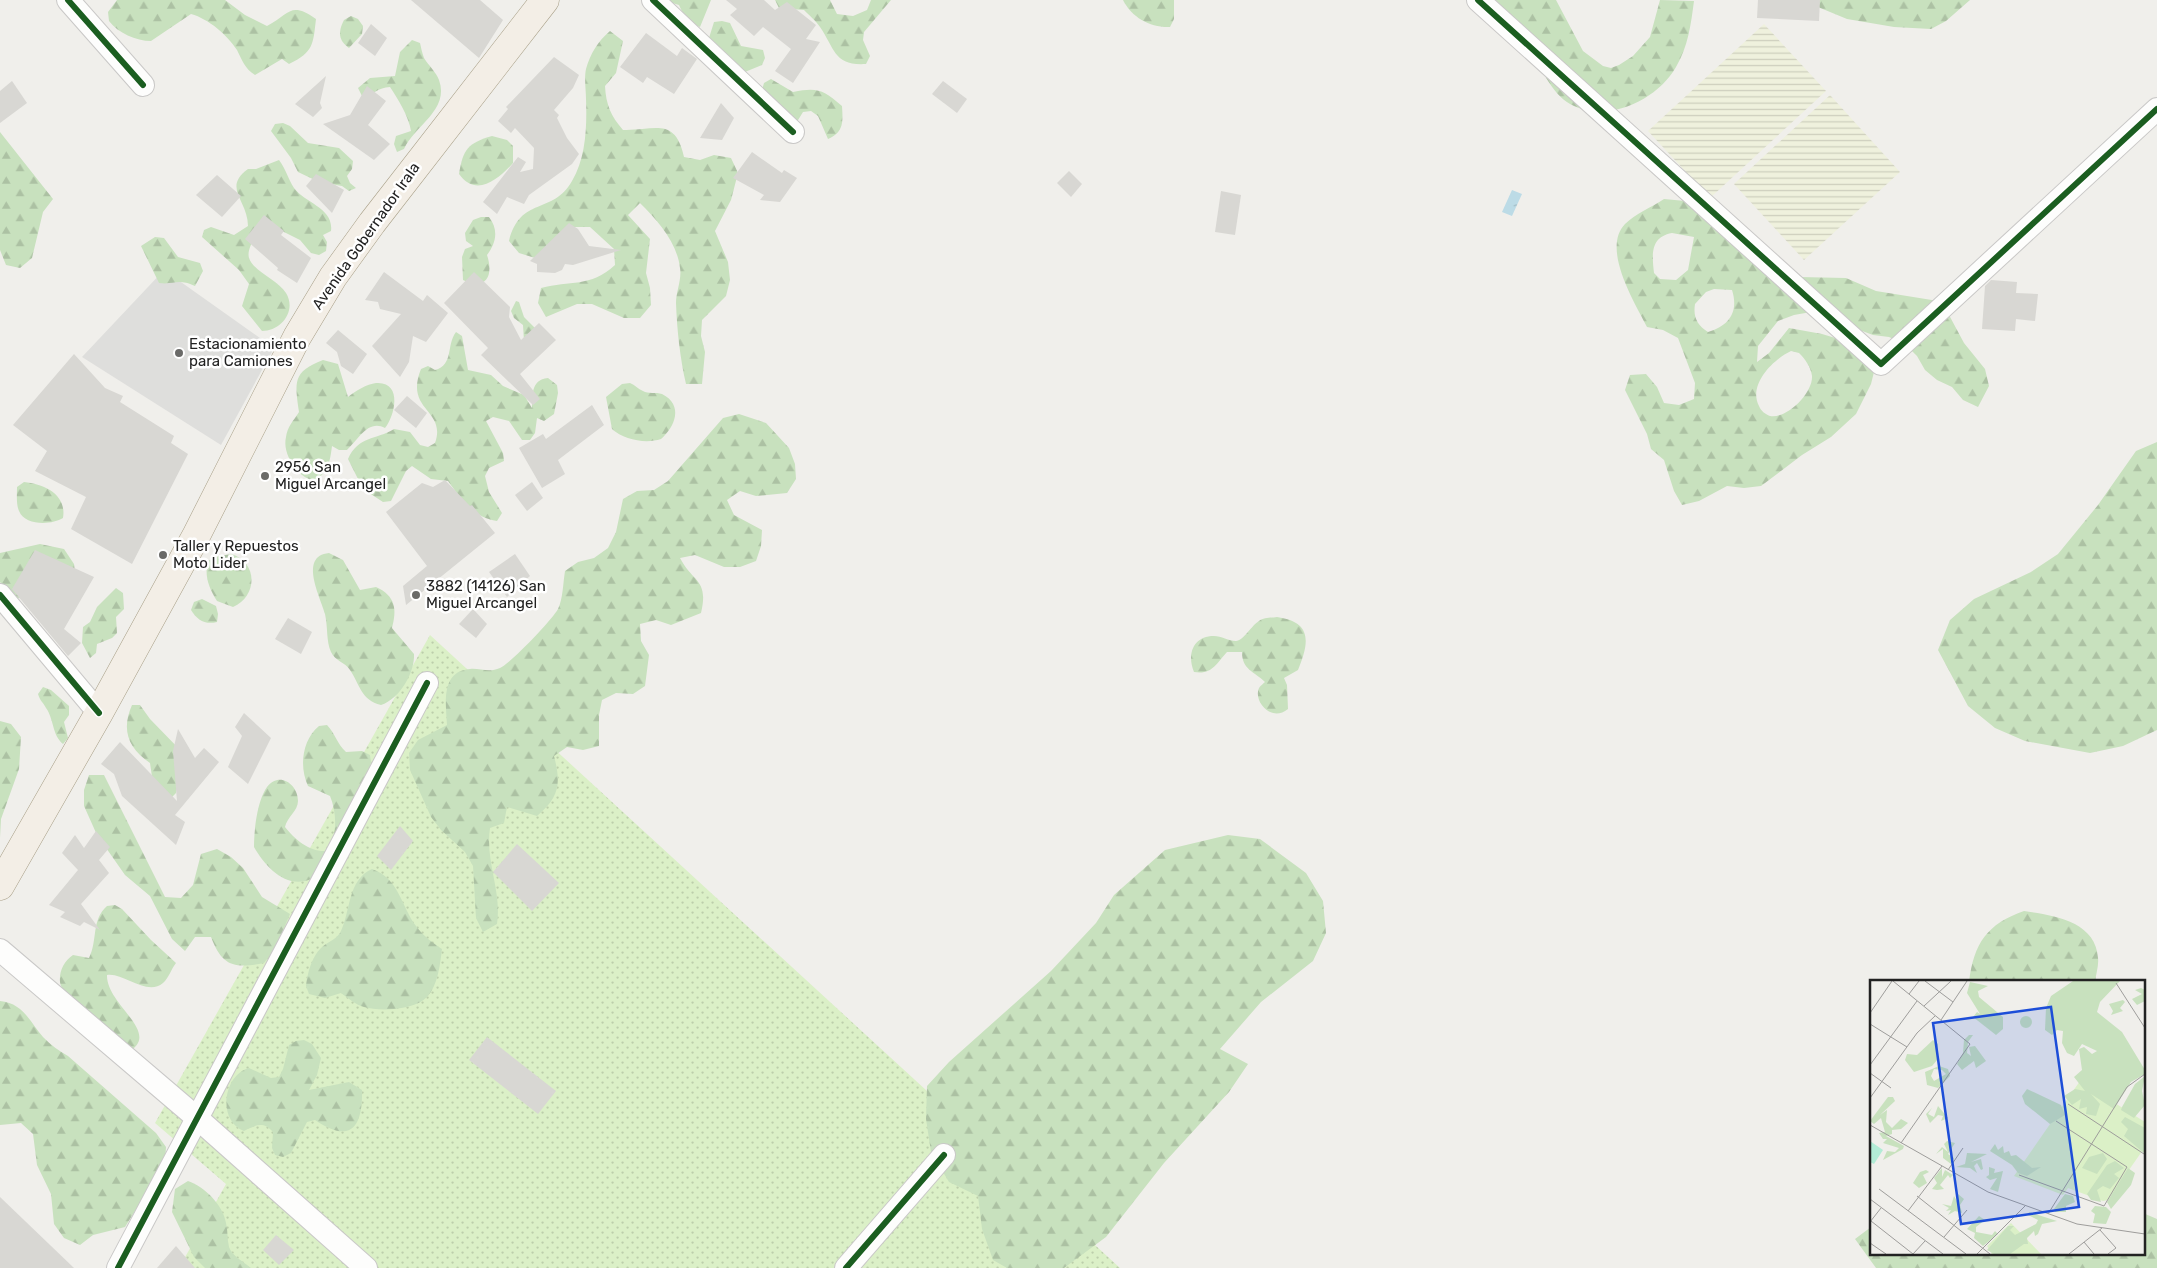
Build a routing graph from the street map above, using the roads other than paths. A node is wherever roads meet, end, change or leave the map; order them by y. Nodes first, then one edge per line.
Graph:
1 (68, 0) edge
2 (545, 0) edge
3 (653, 0) edge
4 (1478, 0) edge
5 (144, 85) dead end
6 (2157, 109) edge
7 (793, 132) dead end
8 (0, 595) edge
9 (427, 683) dead end
10 (99, 713) junction
11 (0, 886) edge
12 (0, 950) edge
13 (197, 1118) junction
14 (944, 1155) dead end
15 (118, 1268) edge
16 (366, 1268) edge
17 (846, 1268) edge

1 - 5 street
2 - 10 main road, Avenida Gobernador Irala
3 - 7 street
4 - 6 street
8 - 10 street
9 - 13 street
10 - 11 main road, Avenida Gobernador Irala
12 - 13 street
13 - 15 street
13 - 16 street
14 - 17 street

